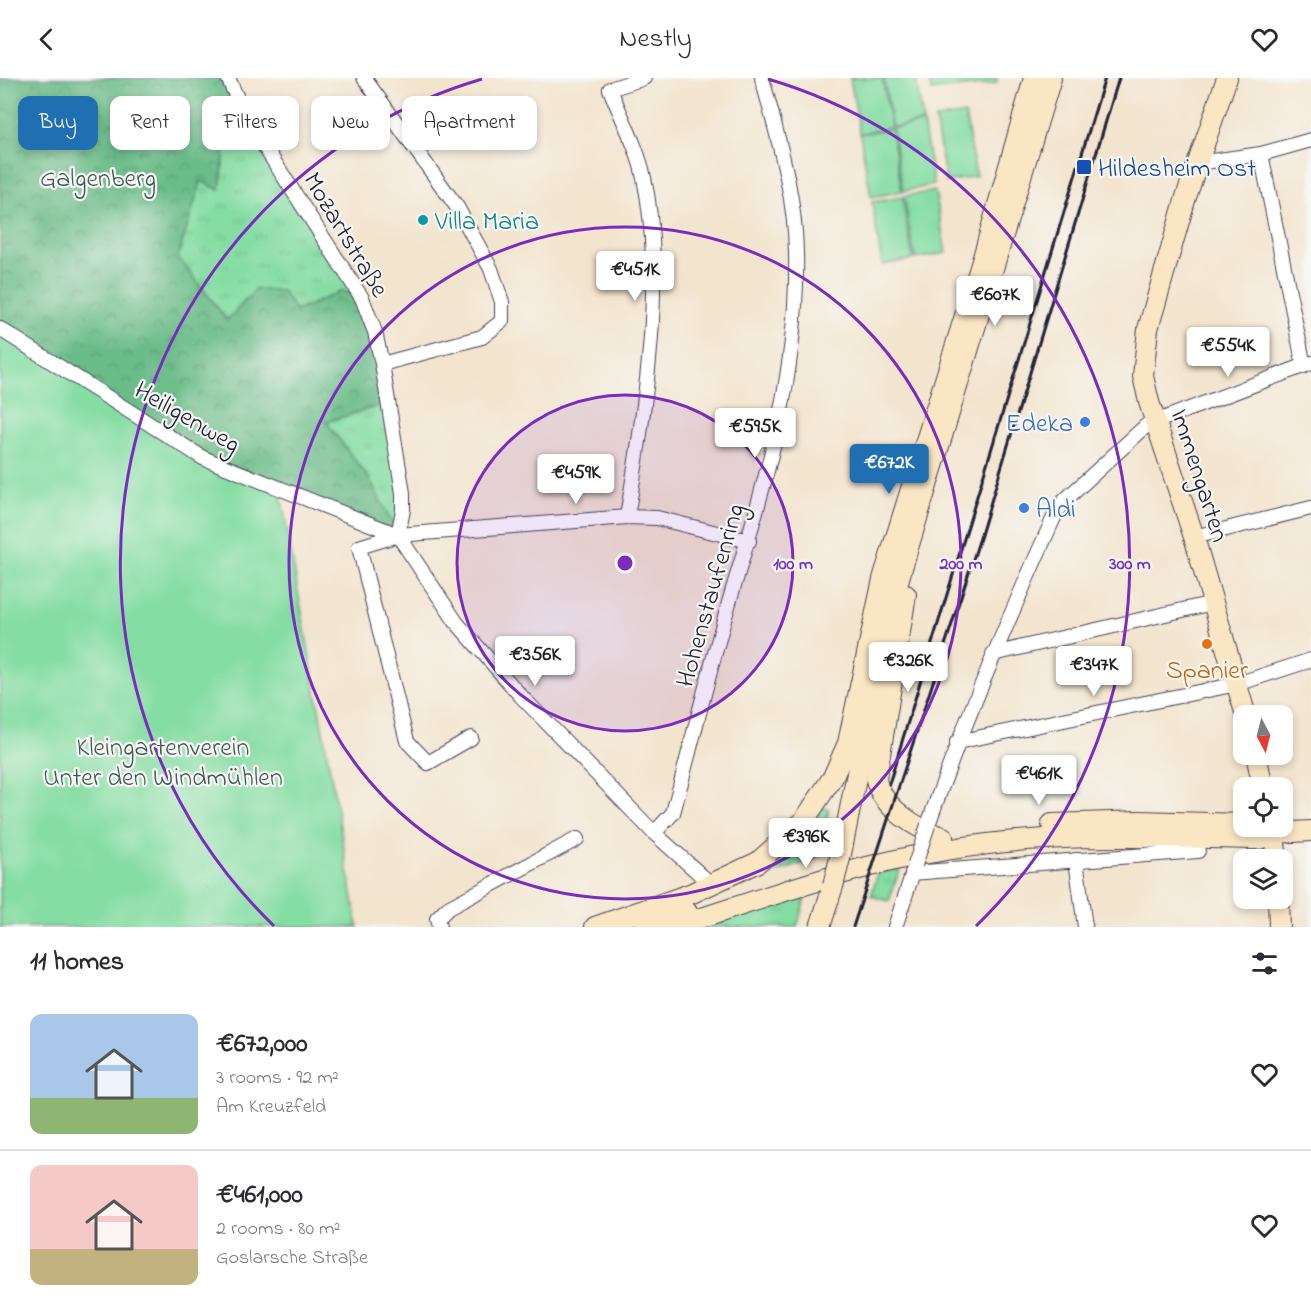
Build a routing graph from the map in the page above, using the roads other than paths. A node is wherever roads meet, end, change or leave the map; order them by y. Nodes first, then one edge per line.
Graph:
1 (228, 78) edge
2 (364, 78) edge
3 (644, 78) edge
4 (762, 78) edge
5 (1034, 78) edge
6 (1052, 78) edge
7 (1227, 78) edge
8 (1311, 140) edge
9 (1261, 154) junction
10 (1198, 163) junction
11 (0, 329) edge
12 (382, 363) junction
13 (1307, 365) edge
14 (1155, 422) junction
15 (1311, 508) edge
16 (627, 517) junction
17 (398, 535) junction
18 (1194, 537) junction
19 (912, 538) junction
20 (749, 541) junction
21 (1213, 603) junction
22 (993, 654) junction
23 (1311, 660) edge
24 (1237, 684) junction
25 (1243, 705) edge
26 (471, 738) dead end
27 (957, 742) junction
28 (848, 743) junction
29 (1233, 824) edge
30 (1293, 830) edge
31 (936, 831) junction
32 (1311, 831) edge
33 (654, 833) junction
34 (1261, 837) edge
35 (577, 839) dead end
36 (1198, 851) dead end
37 (834, 856) junction
38 (1076, 860) junction
39 (914, 869) junction
40 (818, 883) junction
41 (712, 885) junction
42 (736, 908) junction
43 (1278, 909) edge
44 (439, 927) edge
45 (595, 927) edge
46 (644, 927) edge
47 (674, 927) edge
48 (696, 927) edge
49 (807, 927) edge
50 (820, 927) edge
51 (895, 927) edge
52 (1085, 927) edge
53 (1279, 927) edge

1 - 12 street, Mozartstraße
2 - 12 street
3 - 16 street
4 - 20 street, Hohenstaufenring
5 - 28 main road
6 - 19 main road
7 - 10 main road, Immengarten
8 - 9 street
9 - 10 street
9 - 13 street
10 - 14 main road, Immengarten
11 - 17 street, Heiligenweg
12 - 17 street, Mozartstraße
13 - 14 street
14 - 18 main road, Immengarten
14 - 22 street
15 - 18 street
16 - 17 street
16 - 20 street
17 - 26 street
17 - 33 street
18 - 21 main road, Immengarten
19 - 31 main road
19 - 37 main road
20 - 33 street, Hohenstaufenring
21 - 22 street
21 - 24 main road, Immengarten
22 - 27 street
23 - 24 street
24 - 25 main road, Immengarten
24 - 27 street
27 - 31 street
28 - 37 main road
28 - 41 main road
29 - 31 main road
30 - 32 main road
31 - 39 street, bridge
31 - 40 main road
33 - 41 street
34 - 40 main road
35 - 44 street
36 - 38 street
37 - 40 main road
38 - 39 street
38 - 52 street
39 - 51 street
40 - 42 main road
40 - 46 main road
40 - 49 main road
40 - 50 main road
41 - 45 main road
42 - 47 main road
42 - 48 main road
43 - 53 main road

